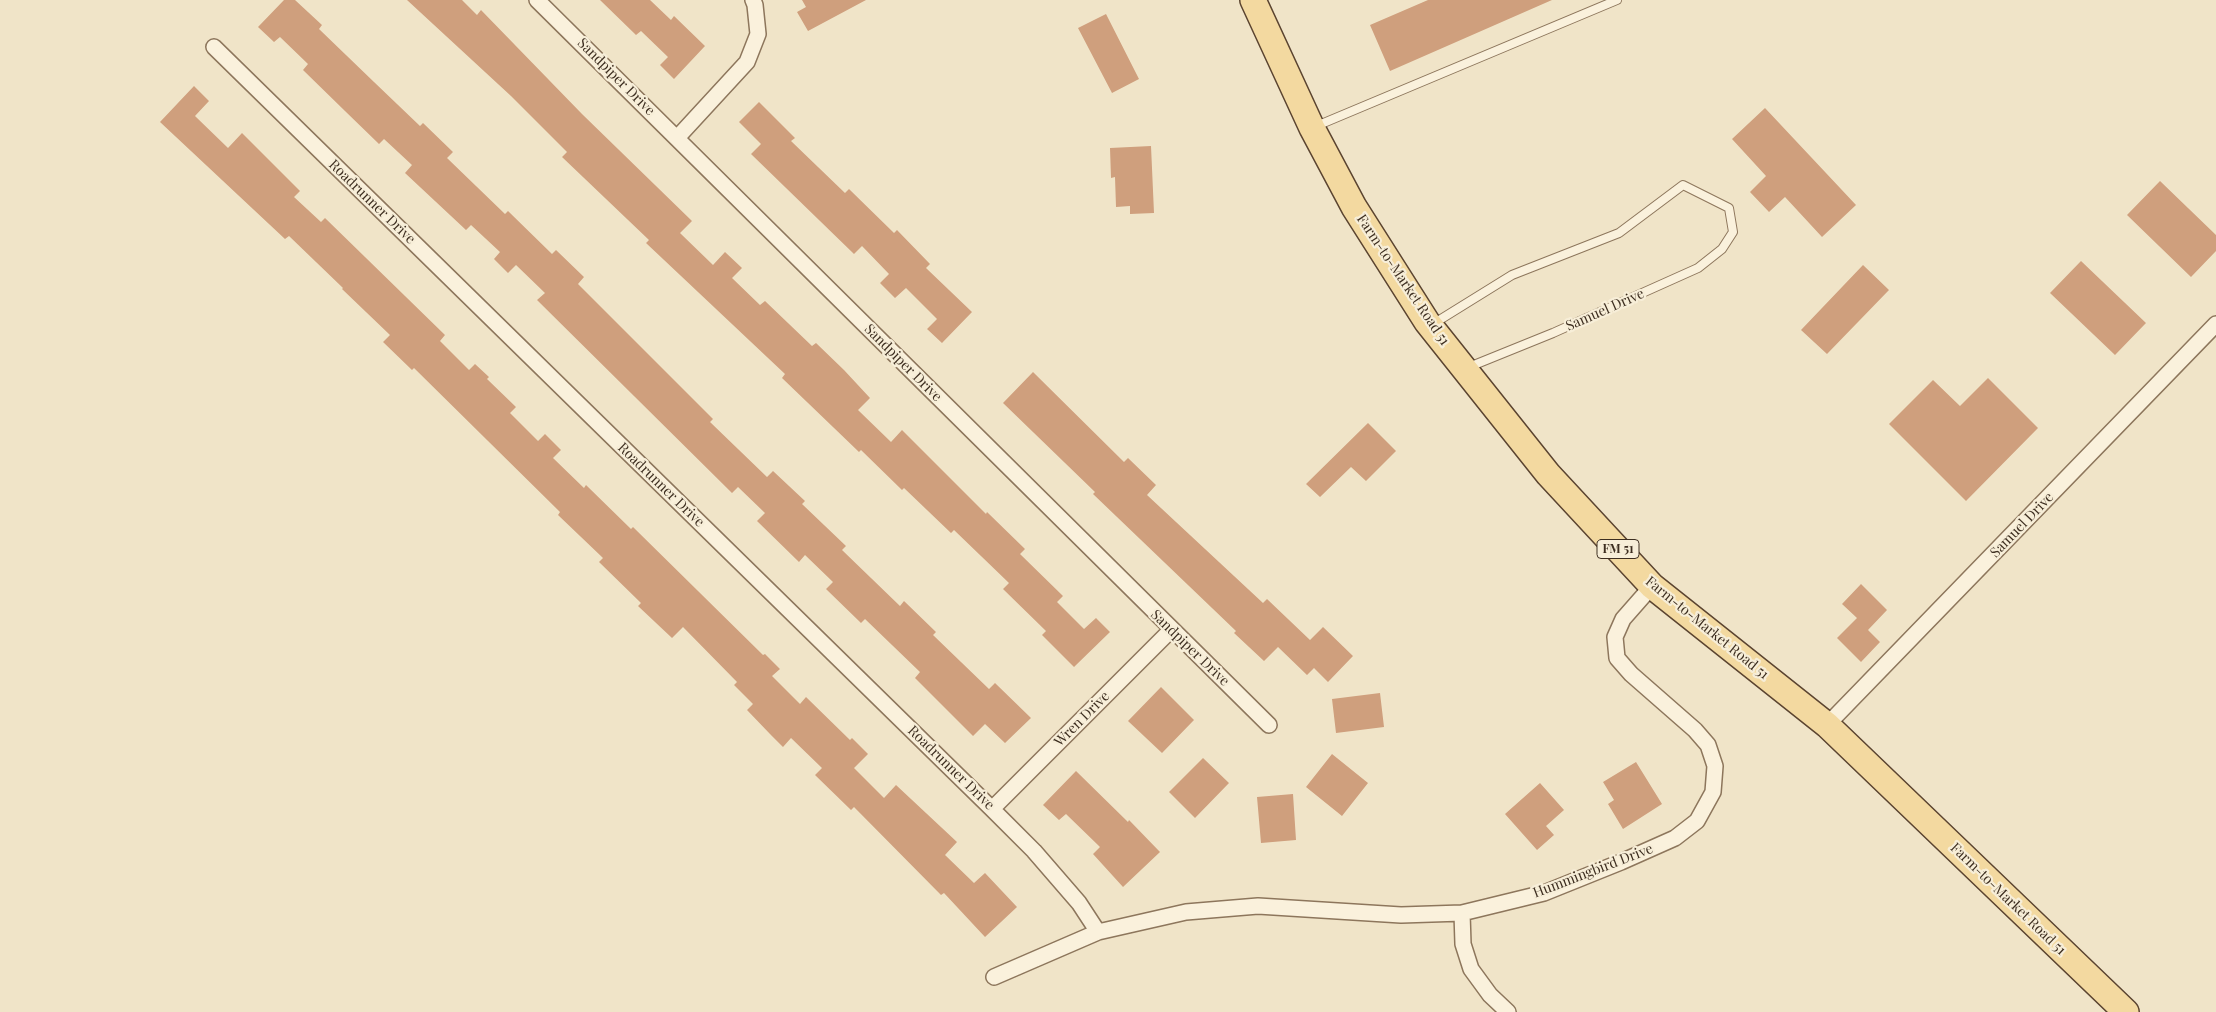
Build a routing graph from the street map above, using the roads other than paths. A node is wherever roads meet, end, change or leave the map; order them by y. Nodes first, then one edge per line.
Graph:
1 (537, 0) edge
2 (753, 0) edge
3 (1253, 0) edge
4 (1617, 0) edge
5 (214, 47) dead end
6 (1312, 128) junction
7 (677, 138) junction
8 (2216, 324) edge
9 (1431, 326) junction
10 (1465, 369) junction
11 (1652, 586) junction
12 (1171, 630) junction
13 (1269, 725) dead end
14 (1827, 725) junction
15 (992, 809) junction
16 (1462, 913) junction
17 (1098, 932) junction
18 (994, 977) dead end
19 (1508, 1012) edge
20 (2126, 1012) edge

1 - 7 street, Sandpiper Drive
2 - 7 street
3 - 6 main road, Farm-to-Market Road 51 / FM 51
4 - 6 lane
5 - 15 street, Roadrunner Drive
6 - 9 main road, Farm-to-Market Road 51 / FM 51
7 - 12 street, Sandpiper Drive
8 - 14 street, Samuel Drive
9 - 10 main road, Farm-to-Market Road 51 / FM 51
9 - 10 lane, Samuel Drive
10 - 11 main road, Farm-to-Market Road 51 / FM 51
11 - 14 main road, Farm-to-Market Road 51 / FM 51
11 - 16 street, Hummingbird Drive
12 - 13 street, Sandpiper Drive
12 - 15 street, Wren Drive
14 - 20 main road, Farm-to-Market Road 51 / FM 51
15 - 17 street, Roadrunner Drive
16 - 17 street, Hummingbird Drive
16 - 19 street
17 - 18 street, Hummingbird Drive

